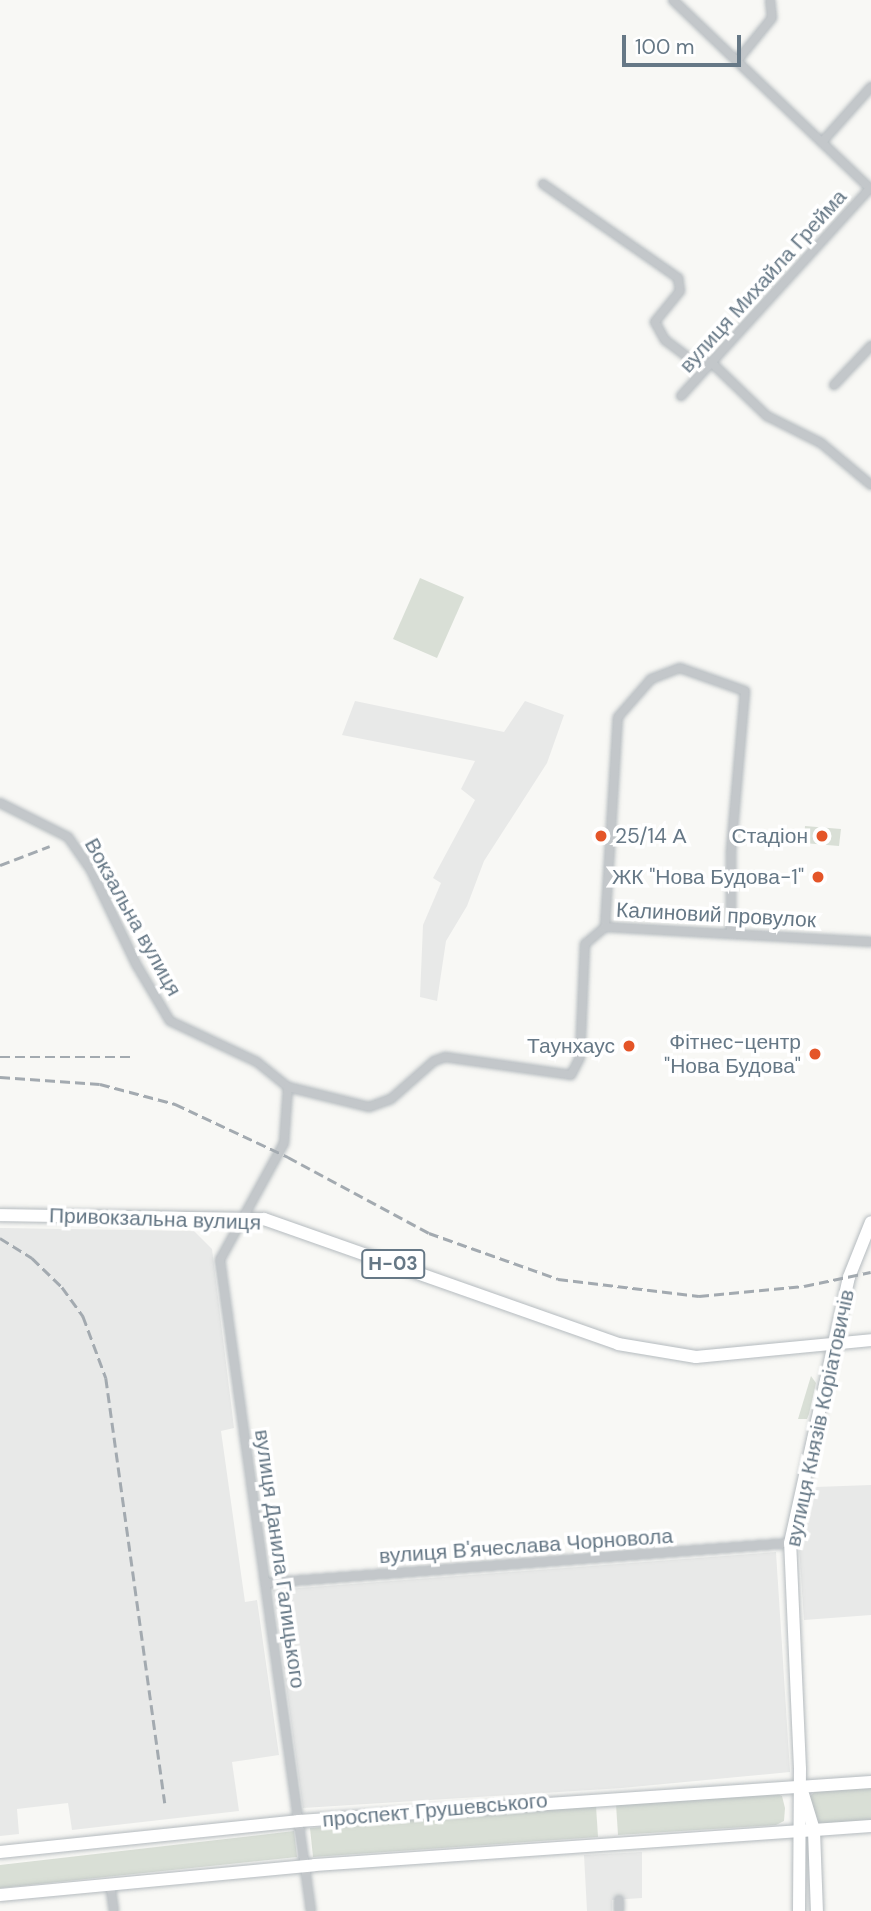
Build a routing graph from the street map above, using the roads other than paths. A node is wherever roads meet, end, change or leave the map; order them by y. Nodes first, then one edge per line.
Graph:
1 (673, 0) edge
2 (770, 0) edge
3 (737, 61) junction
4 (871, 87) edge
5 (822, 142) junction
6 (543, 184) dead end
7 (871, 189) edge
8 (871, 346) edge
9 (711, 364) junction
10 (834, 386) dead end
11 (681, 397) dead end
12 (871, 485) edge
13 (0, 803) edge
14 (605, 927) junction
15 (731, 931) junction
16 (871, 942) edge
17 (288, 1087) junction
18 (0, 1215) edge
19 (241, 1217) junction
20 (871, 1222) edge
21 (871, 1340) edge
22 (834, 1344) junction
23 (790, 1543) junction
24 (265, 1583) junction
25 (871, 1782) edge
26 (800, 1785) junction
27 (299, 1821) junction
28 (871, 1826) edge
29 (814, 1831) junction
30 (796, 1833) junction
31 (0, 1852) edge
32 (305, 1866) junction
33 (110, 1883) junction
34 (0, 1895) edge
35 (619, 1900) dead end
36 (114, 1911) edge
37 (311, 1911) edge
38 (620, 1911) edge
39 (799, 1911) edge
40 (817, 1911) edge

1 - 3 street
2 - 3 street
3 - 5 street
4 - 5 street
5 - 7 street
6 - 9 street
7 - 9 street, вулиця Михайла Грейма
8 - 10 street
9 - 11 street, вулиця Михайла Грейма
9 - 12 street
13 - 17 street, Вокзальна вулиця
14 - 15 street, Калиновий провулок
14 - 15 street
14 - 17 street, Калиновий провулок
15 - 16 street, Калиновий провулок
17 - 19 street
18 - 19 main road, Привокзальна вулиця / Н-03
19 - 22 main road, Привокзальна вулиця / Н-03
19 - 24 street, вулиця Данила Галицького
20 - 22 main road, вулиця Князів Коріатовичів
21 - 22 main road, Н-03
22 - 23 main road, вулиця Князів Коріатовичів
23 - 24 street, вулиця В'ячеслава Чорновола
23 - 26 main road, вулиця Князів Коріатовичів
24 - 27 street, вулиця Данила Галицького
25 - 26 main road, проспект Грушевського
26 - 27 main road, проспект Грушевського
26 - 29 main road, вулиця Князів Коріатовичів
26 - 30 main road, вулиця Князів Коріатовичів
27 - 31 main road, проспект Грушевського
27 - 32 street, вулиця Данила Галицького
28 - 29 main road
29 - 30 main road
29 - 40 main road, вулиця Князів Коріатовичів
30 - 32 main road
30 - 39 main road, вулиця Князів Коріатовичів
32 - 33 main road
32 - 37 street, вулиця Данила Галицького
33 - 34 main road
33 - 36 street
35 - 38 street

